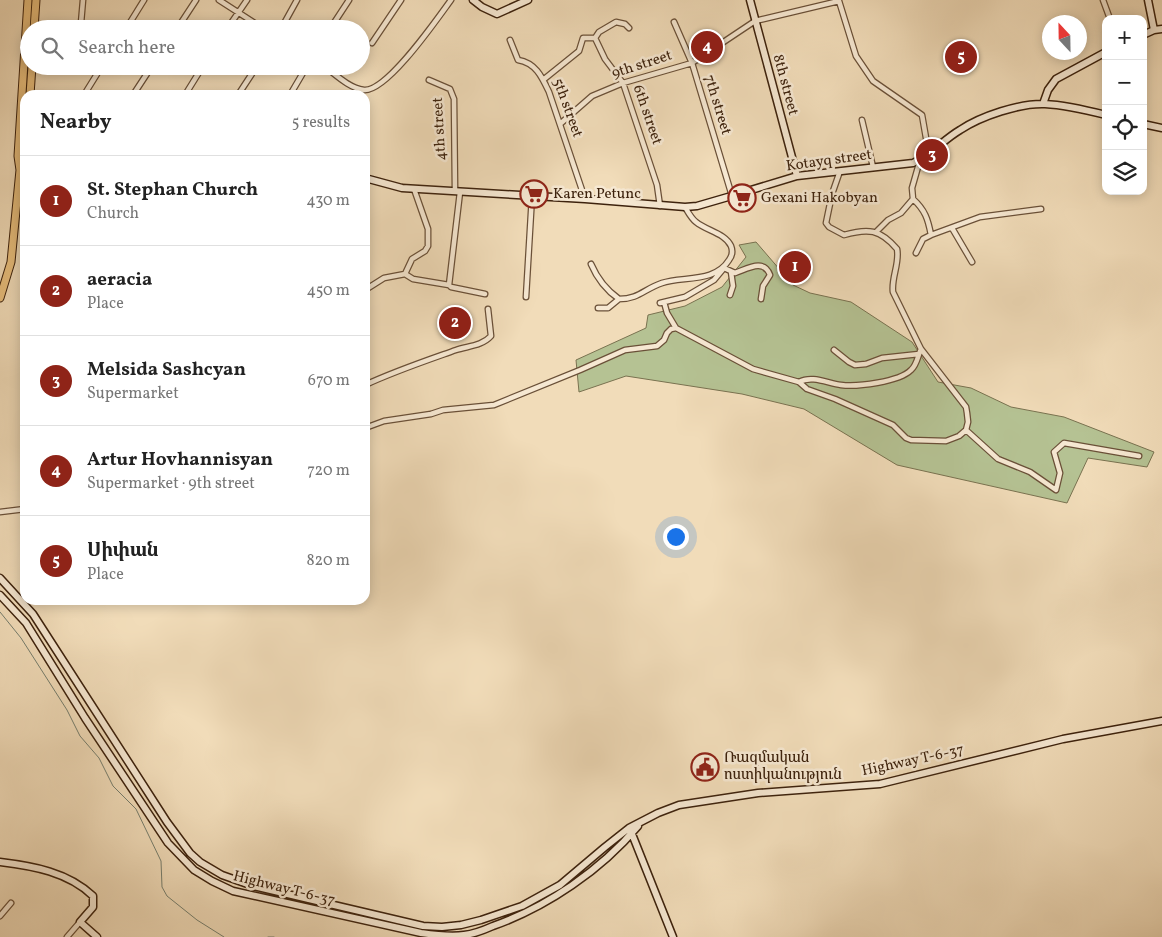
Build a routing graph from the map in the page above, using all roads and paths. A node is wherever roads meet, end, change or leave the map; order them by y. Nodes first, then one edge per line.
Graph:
1 (28, 0) edge
2 (36, 0) edge
3 (83, 0) edge
4 (144, 0) edge
5 (196, 0) edge
6 (219, 0) edge
7 (246, 0) edge
8 (297, 0) edge
9 (349, 0) edge
10 (401, 0) edge
11 (451, 0) edge
12 (473, 0) edge
13 (528, 0) edge
14 (750, 0) edge
15 (1103, 0) edge
16 (1148, 0) edge
17 (238, 12) junction
18 (1109, 15) edge
19 (27, 20) edge
20 (35, 20) edge
21 (81, 20) edge
22 (132, 20) edge
23 (183, 20) edge
24 (233, 20) edge
25 (250, 20) edge
26 (286, 20) edge
27 (336, 20) edge
28 (755, 21) junction
29 (674, 22) dead end
30 (629, 28) dead end
31 (1162, 29) edge
32 (1154, 30) junction
33 (1147, 33) edge
34 (595, 38) junction
35 (510, 40) dead end
36 (372, 42) dead end
37 (1102, 54) edge
38 (692, 63) junction
39 (23, 75) edge
40 (31, 75) edge
41 (96, 75) edge
42 (146, 75) edge
43 (197, 75) edge
44 (251, 75) edge
45 (302, 75) edge
46 (336, 75) edge
47 (429, 80) dead end
48 (543, 80) junction
49 (623, 83) junction
50 (22, 90) edge
51 (30, 90) edge
52 (87, 90) edge
53 (136, 90) edge
54 (188, 90) edge
55 (241, 90) edge
56 (293, 90) edge
57 (366, 90) edge
58 (366, 90) edge
59 (1043, 104) junction
60 (1102, 114) edge
61 (862, 120) dead end
62 (560, 124) junction
63 (20, 125) edge
64 (1147, 125) edge
65 (1162, 128) edge
66 (929, 155) junction
67 (920, 160) junction
68 (20, 162) edge
69 (873, 167) junction
70 (840, 170) junction
71 (797, 176) junction
72 (370, 179) edge
73 (20, 186) edge
74 (414, 189) junction
75 (457, 191) junction
76 (532, 196) junction
77 (732, 196) junction
78 (585, 199) junction
79 (913, 199) junction
80 (660, 206) junction
81 (685, 207) junction
82 (1041, 209) dead end
83 (952, 228) junction
84 (876, 232) junction
85 (931, 235) junction
86 (916, 253) dead end
87 (972, 262) dead end
88 (591, 264) dead end
89 (724, 268) junction
90 (731, 272) junction
91 (405, 274) junction
92 (449, 285) junction
93 (370, 287) edge
94 (485, 294) dead end
95 (730, 295) dead end
96 (526, 297) dead end
97 (0, 298) edge
98 (618, 299) junction
99 (761, 299) dead end
100 (598, 308) dead end
101 (488, 309) dead end
102 (676, 328) junction
103 (834, 350) dead end
104 (920, 351) junction
105 (370, 382) edge
106 (800, 382) junction
107 (370, 426) edge
108 (966, 430) junction
109 (1138, 456) dead end
110 (20, 509) edge
111 (0, 512) edge
112 (0, 578) edge
113 (0, 595) edge
114 (20, 600) edge
115 (25, 605) edge
116 (1162, 721) edge
117 (167, 822) junction
118 (158, 828) junction
119 (631, 830) junction
120 (0, 862) edge
121 (560, 885) junction
122 (564, 892) junction
123 (12, 903) dead end
124 (369, 914) junction
125 (0, 916) edge
126 (367, 921) junction
127 (80, 922) junction
128 (67, 937) edge
129 (98, 937) edge
130 (673, 937) edge

1 - 19 main road
2 - 20 main road
3 - 21 street
4 - 22 street
5 - 23 street
6 - 17 street
7 - 17 street
8 - 26 street
9 - 27 street
10 - 36 street
11 - 58 street
12 - 13 main road
14 - 28 main road, 8th street
15 - 18 street
16 - 32 main road
17 - 24 street
17 - 25 street
28 - 38 street, 9th street
28 - 66 street, 9th street
28 - 71 main road, 8th street
29 - 38 street, 7th street
30 - 34 street
31 - 32 main road
32 - 33 main road
34 - 48 street
34 - 49 street, 6th street
35 - 48 street, 5th street
37 - 59 main road
38 - 49 street, 9th street
38 - 77 street, 7th street
39 - 50 main road
40 - 51 main road
41 - 52 street
42 - 53 street
43 - 54 street
44 - 55 street
45 - 56 street
46 - 57 street
47 - 75 street, 4th street
48 - 62 street, 5th street
49 - 62 street, 9th street
49 - 80 street, 6th street
59 - 60 main road, Kotayq street
59 - 66 main road, Kotayq street
61 - 69 street
62 - 78 street, 5th street
63 - 68 main road
64 - 65 main road
66 - 67 main road, Kotayq street
67 - 69 main road, Kotayq street
67 - 79 street
69 - 70 main road, Kotayq street
70 - 71 main road, Kotayq street
70 - 84 street
71 - 77 main road, Kotayq street
72 - 74 main road, Kotayq street
73 - 97 main road
74 - 75 main road, Kotayq street
74 - 91 street
75 - 76 main road, Kotayq street
75 - 92 street, 4th street
76 - 78 main road, Kotayq street
76 - 96 street
77 - 81 main road, Kotayq street
78 - 80 main road, Kotayq street
79 - 84 street
79 - 85 street
80 - 81 main road, Kotayq street
81 - 89 street
82 - 83 street
83 - 85 street
83 - 87 street
84 - 104 street
85 - 86 street
88 - 98 street
89 - 90 street
89 - 98 street
89 - 102 street
90 - 95 street
90 - 99 street
91 - 92 street
91 - 93 street
92 - 94 street
98 - 100 street
101 - 105 street
102 - 106 street
102 - 107 street
103 - 104 street
104 - 106 street
104 - 108 street
106 - 108 street
108 - 109 street
110 - 111 street
112 - 114 main road, Highway T-6-37
113 - 118 main road, Highway T-6-37
115 - 117 main road, Highway T-6-37
116 - 119 main road, Highway T-6-37
117 - 118 main road
117 - 124 main road, Highway T-6-37
118 - 126 main road, Highway T-6-37
119 - 121 main road, Highway T-6-37
119 - 122 main road, Highway T-6-37
119 - 130 main road
120 - 127 main road
121 - 122 main road
121 - 124 main road, Highway T-6-37
122 - 126 main road, Highway T-6-37
123 - 125 street
124 - 126 main road
127 - 128 street
127 - 129 main road

